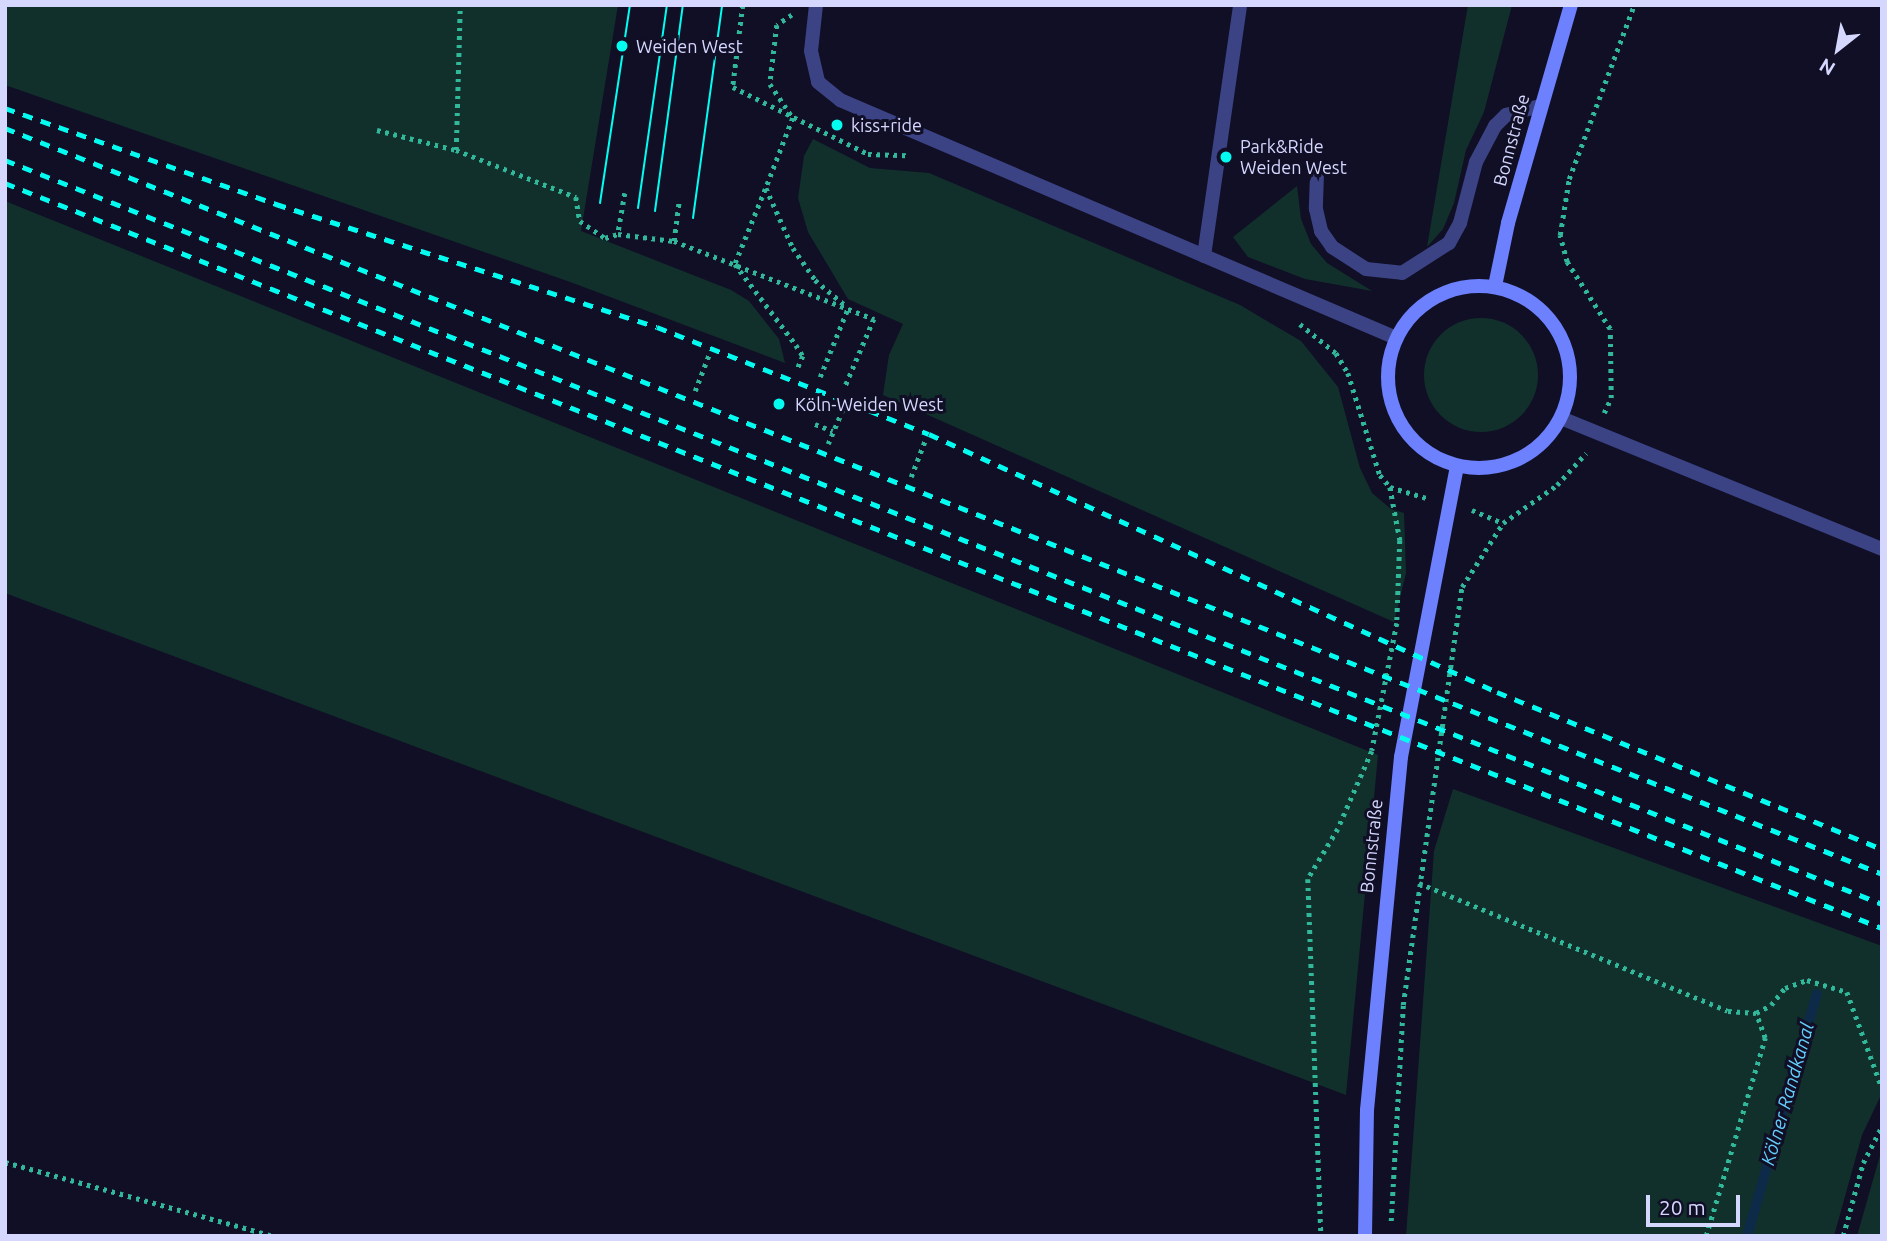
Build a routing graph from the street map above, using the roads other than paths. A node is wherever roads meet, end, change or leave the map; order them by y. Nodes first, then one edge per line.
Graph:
1 (816, 5) edge
2 (1240, 5) edge
3 (1570, 5) edge
4 (1539, 106) junction
5 (1317, 174) dead end
6 (1204, 256) junction
7 (1495, 286) junction
8 (1396, 338) junction
9 (1561, 418) junction
10 (1457, 466) junction
11 (1882, 549) edge
12 (1365, 1236) edge

1 - 6 lane
2 - 6 lane
3 - 4 main road, Bonnstraße
4 - 5 lane
4 - 7 main road, Bonnstraße
6 - 8 lane
7 - 8 main road
7 - 9 main road
8 - 10 main road
9 - 10 main road
9 - 11 lane
10 - 12 main road, Bonnstraße

